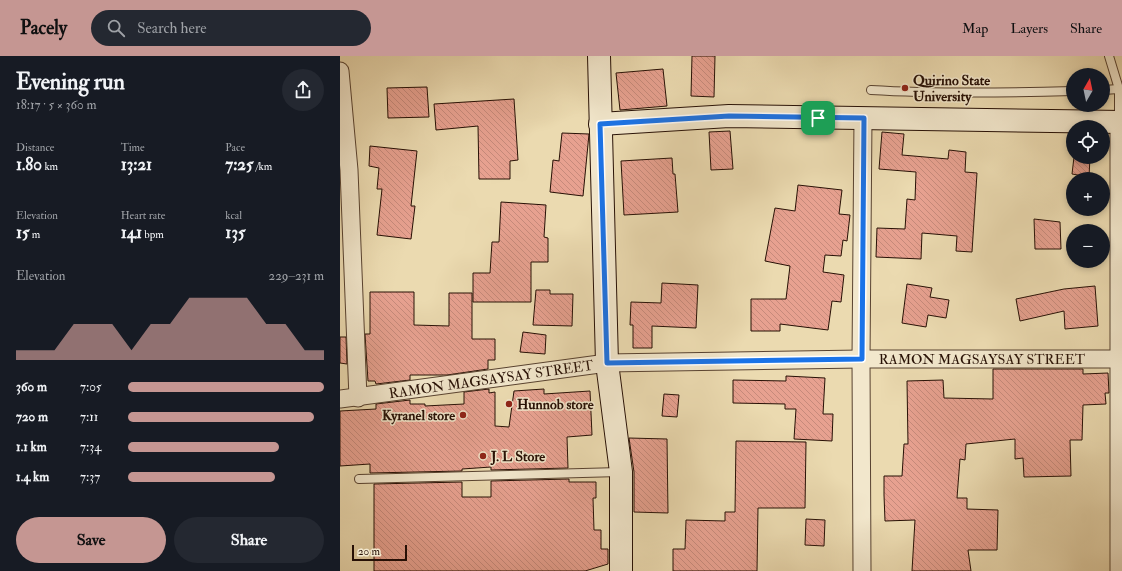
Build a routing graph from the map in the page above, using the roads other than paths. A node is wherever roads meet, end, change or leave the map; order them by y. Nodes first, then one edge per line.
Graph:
1 (599, 56) edge
2 (1109, 56) edge
3 (340, 70) edge
4 (1119, 89) junction
5 (871, 90) dead end
6 (1110, 90) edge
7 (1066, 91) edge
8 (864, 118) junction
9 (1121, 122) edge
10 (600, 124) junction
11 (862, 359) junction
12 (1121, 359) edge
13 (607, 363) junction
14 (358, 398) junction
15 (340, 399) edge
16 (621, 472) junction
17 (359, 479) dead end
18 (621, 571) edge
19 (862, 571) edge
20 (1118, 571) edge

1 - 10 street
2 - 4 lane
3 - 14 street
4 - 6 lane
4 - 9 lane
5 - 7 lane
8 - 9 street
8 - 10 street
8 - 11 street
9 - 12 street
10 - 13 street
11 - 12 street, RAMON MAGSAYSAY STREET
11 - 13 street, RAMON MAGSAYSAY STREET
11 - 19 street
12 - 20 street
13 - 14 street, RAMON MAGSAYSAY STREET
13 - 16 street
14 - 15 street, RAMON MAGSAYSAY STREET
16 - 17 lane
16 - 18 street

